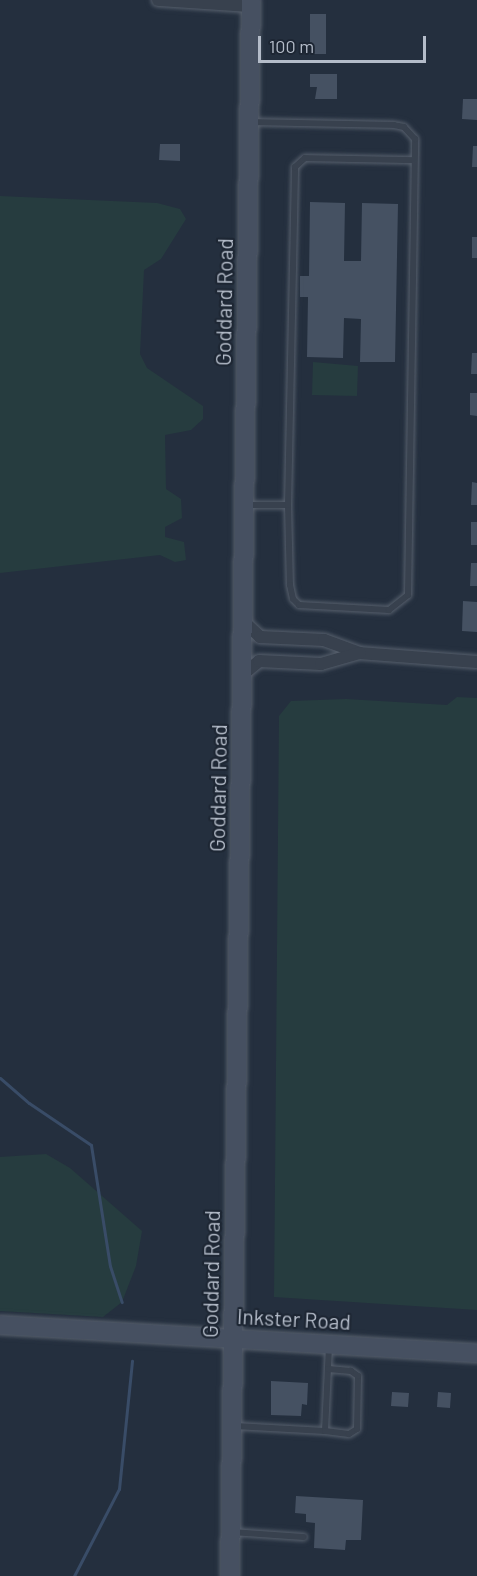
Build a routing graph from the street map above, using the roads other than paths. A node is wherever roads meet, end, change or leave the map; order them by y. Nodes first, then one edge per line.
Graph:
1 (158, 0) edge
2 (251, 3) edge
3 (249, 122) junction
4 (414, 160) junction
5 (244, 505) junction
6 (288, 505) junction
7 (243, 621) junction
8 (359, 652) junction
9 (477, 662) edge
10 (242, 675) junction
11 (0, 1325) edge
12 (232, 1338) junction
13 (329, 1344) junction
14 (477, 1353) edge
15 (328, 1369) junction
16 (232, 1425) junction
17 (325, 1431) junction
18 (231, 1532) junction
19 (304, 1537) dead end
20 (230, 1576) edge

1 - 2 street
2 - 3 main road, Goddard Road
3 - 4 lane
3 - 5 main road, Goddard Road
4 - 6 lane
4 - 6 lane
5 - 6 lane
5 - 7 main road, Goddard Road
7 - 8 street
7 - 10 main road, Goddard Road
8 - 9 street
8 - 10 street
10 - 12 main road, Goddard Road
11 - 12 main road, Inkster Road
12 - 13 main road, Inkster Road
12 - 16 main road, Goddard Road
13 - 14 main road, Inkster Road
13 - 15 lane
15 - 17 lane
15 - 17 lane
16 - 17 lane
16 - 18 main road, Goddard Road
18 - 19 lane
18 - 20 main road, Goddard Road

